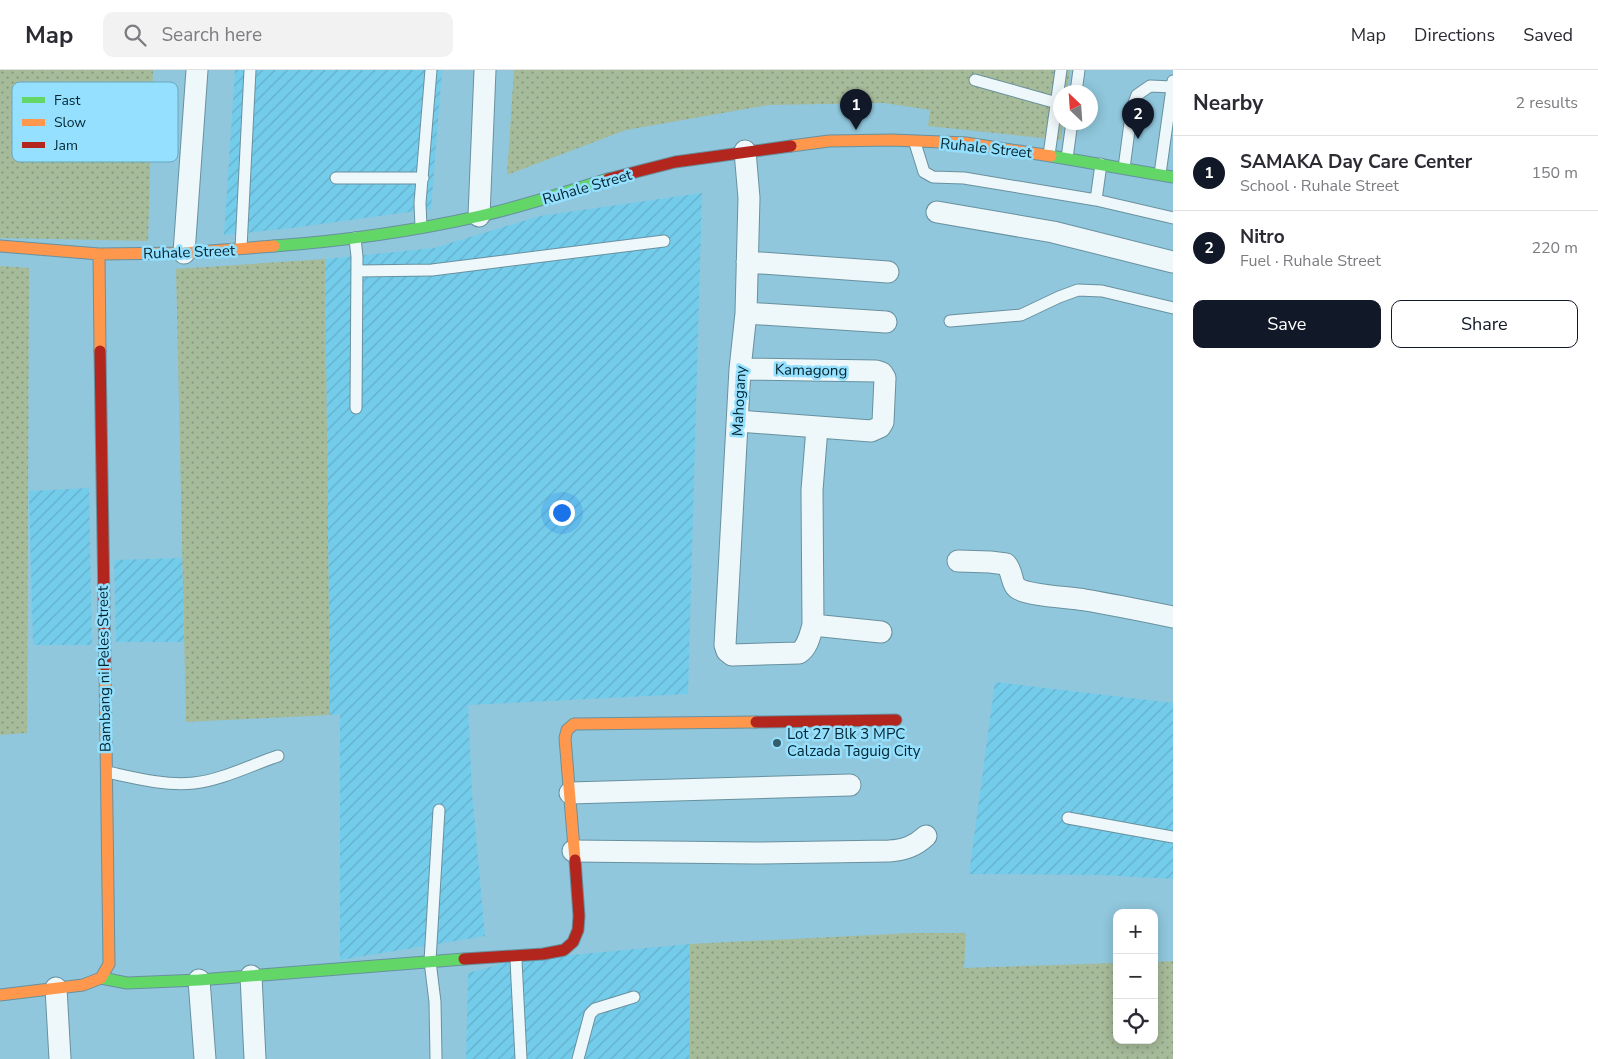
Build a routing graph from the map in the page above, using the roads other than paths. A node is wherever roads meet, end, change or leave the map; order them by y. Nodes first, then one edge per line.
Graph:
1 (196, 70) edge
2 (250, 70) edge
3 (431, 70) edge
4 (485, 70) edge
5 (1061, 70) edge
6 (1079, 70) edge
7 (975, 80) dead end
8 (1173, 84) edge
9 (1059, 85) edge
10 (1077, 85) edge
11 (1053, 101) edge
12 (1053, 126) edge
13 (1071, 130) edge
14 (915, 142) junction
15 (745, 151) junction
16 (1048, 156) junction
17 (1067, 158) junction
18 (1101, 164) junction
19 (1124, 168) junction
20 (1160, 174) junction
21 (1173, 177) edge
22 (336, 178) dead end
23 (423, 178) junction
24 (1096, 200) junction
25 (937, 212) dead end
26 (479, 216) junction
27 (1173, 218) edge
28 (421, 227) junction
29 (355, 238) junction
30 (664, 242) dead end
31 (0, 246) edge
32 (241, 250) junction
33 (184, 253) junction
34 (99, 254) junction
35 (747, 262) junction
36 (1173, 262) edge
37 (357, 270) junction
38 (888, 272) dead end
39 (1173, 308) edge
40 (746, 313) junction
41 (950, 321) dead end
42 (886, 322) dead end
43 (740, 369) junction
44 (356, 408) dead end
45 (738, 421) junction
46 (817, 428) junction
47 (958, 561) dead end
48 (1173, 617) edge
49 (813, 625) junction
50 (881, 632) dead end
51 (896, 720) dead end
52 (278, 756) dead end
53 (105, 772) junction
54 (850, 785) dead end
55 (570, 793) junction
56 (439, 810) dead end
57 (1068, 818) dead end
58 (926, 836) dead end
59 (1173, 837) edge
60 (573, 851) junction
61 (518, 955) junction
62 (430, 961) junction
63 (251, 976) junction
64 (102, 978) junction
65 (199, 980) junction
66 (56, 988) junction
67 (0, 995) edge
68 (634, 997) dead end
69 (60, 1059) edge
70 (204, 1059) edge
71 (255, 1059) edge
72 (436, 1059) edge
73 (522, 1059) edge
74 (578, 1059) edge

1 - 33 street
2 - 32 lane
3 - 23 lane
4 - 26 street
5 - 9 lane
6 - 10 lane
7 - 11 lane
8 - 19 lane
8 - 20 lane
12 - 16 lane
13 - 17 lane
14 - 15 street, Ruhale Street
14 - 16 street, Ruhale Street
14 - 24 lane
15 - 26 street, Ruhale Street
15 - 35 street, Mahogany
16 - 17 street, Ruhale Street
17 - 18 street, Ruhale Street
18 - 19 street, Ruhale Street
18 - 24 lane
19 - 20 street, Ruhale Street
20 - 21 street, Ruhale Street
22 - 23 lane
23 - 28 lane
24 - 27 lane
25 - 36 street
26 - 28 street, Ruhale Street
28 - 29 street, Ruhale Street
29 - 32 street, Ruhale Street
29 - 37 lane
30 - 37 lane
31 - 34 street, Ruhale Street
32 - 33 street, Ruhale Street
33 - 34 street, Ruhale Street
34 - 53 street, Bambang ni Peles Street
35 - 38 street
35 - 40 street, Mahogany
37 - 44 lane
39 - 41 lane
40 - 42 street
40 - 43 street, Mahogany
43 - 45 street, Mahogany
43 - 46 street, Kamagong
45 - 46 street
45 - 49 street, Mahogany
46 - 49 street
47 - 48 street
49 - 50 street
51 - 55 street
52 - 53 lane
53 - 64 street, Bambang ni Peles Street
54 - 55 street
55 - 60 street
56 - 62 lane
57 - 59 lane
58 - 60 street
60 - 61 street
61 - 62 street
61 - 73 lane
62 - 63 street
62 - 72 lane
63 - 65 street
63 - 71 street
64 - 65 street
64 - 66 street
65 - 70 street
66 - 67 street
66 - 69 street
68 - 74 lane

